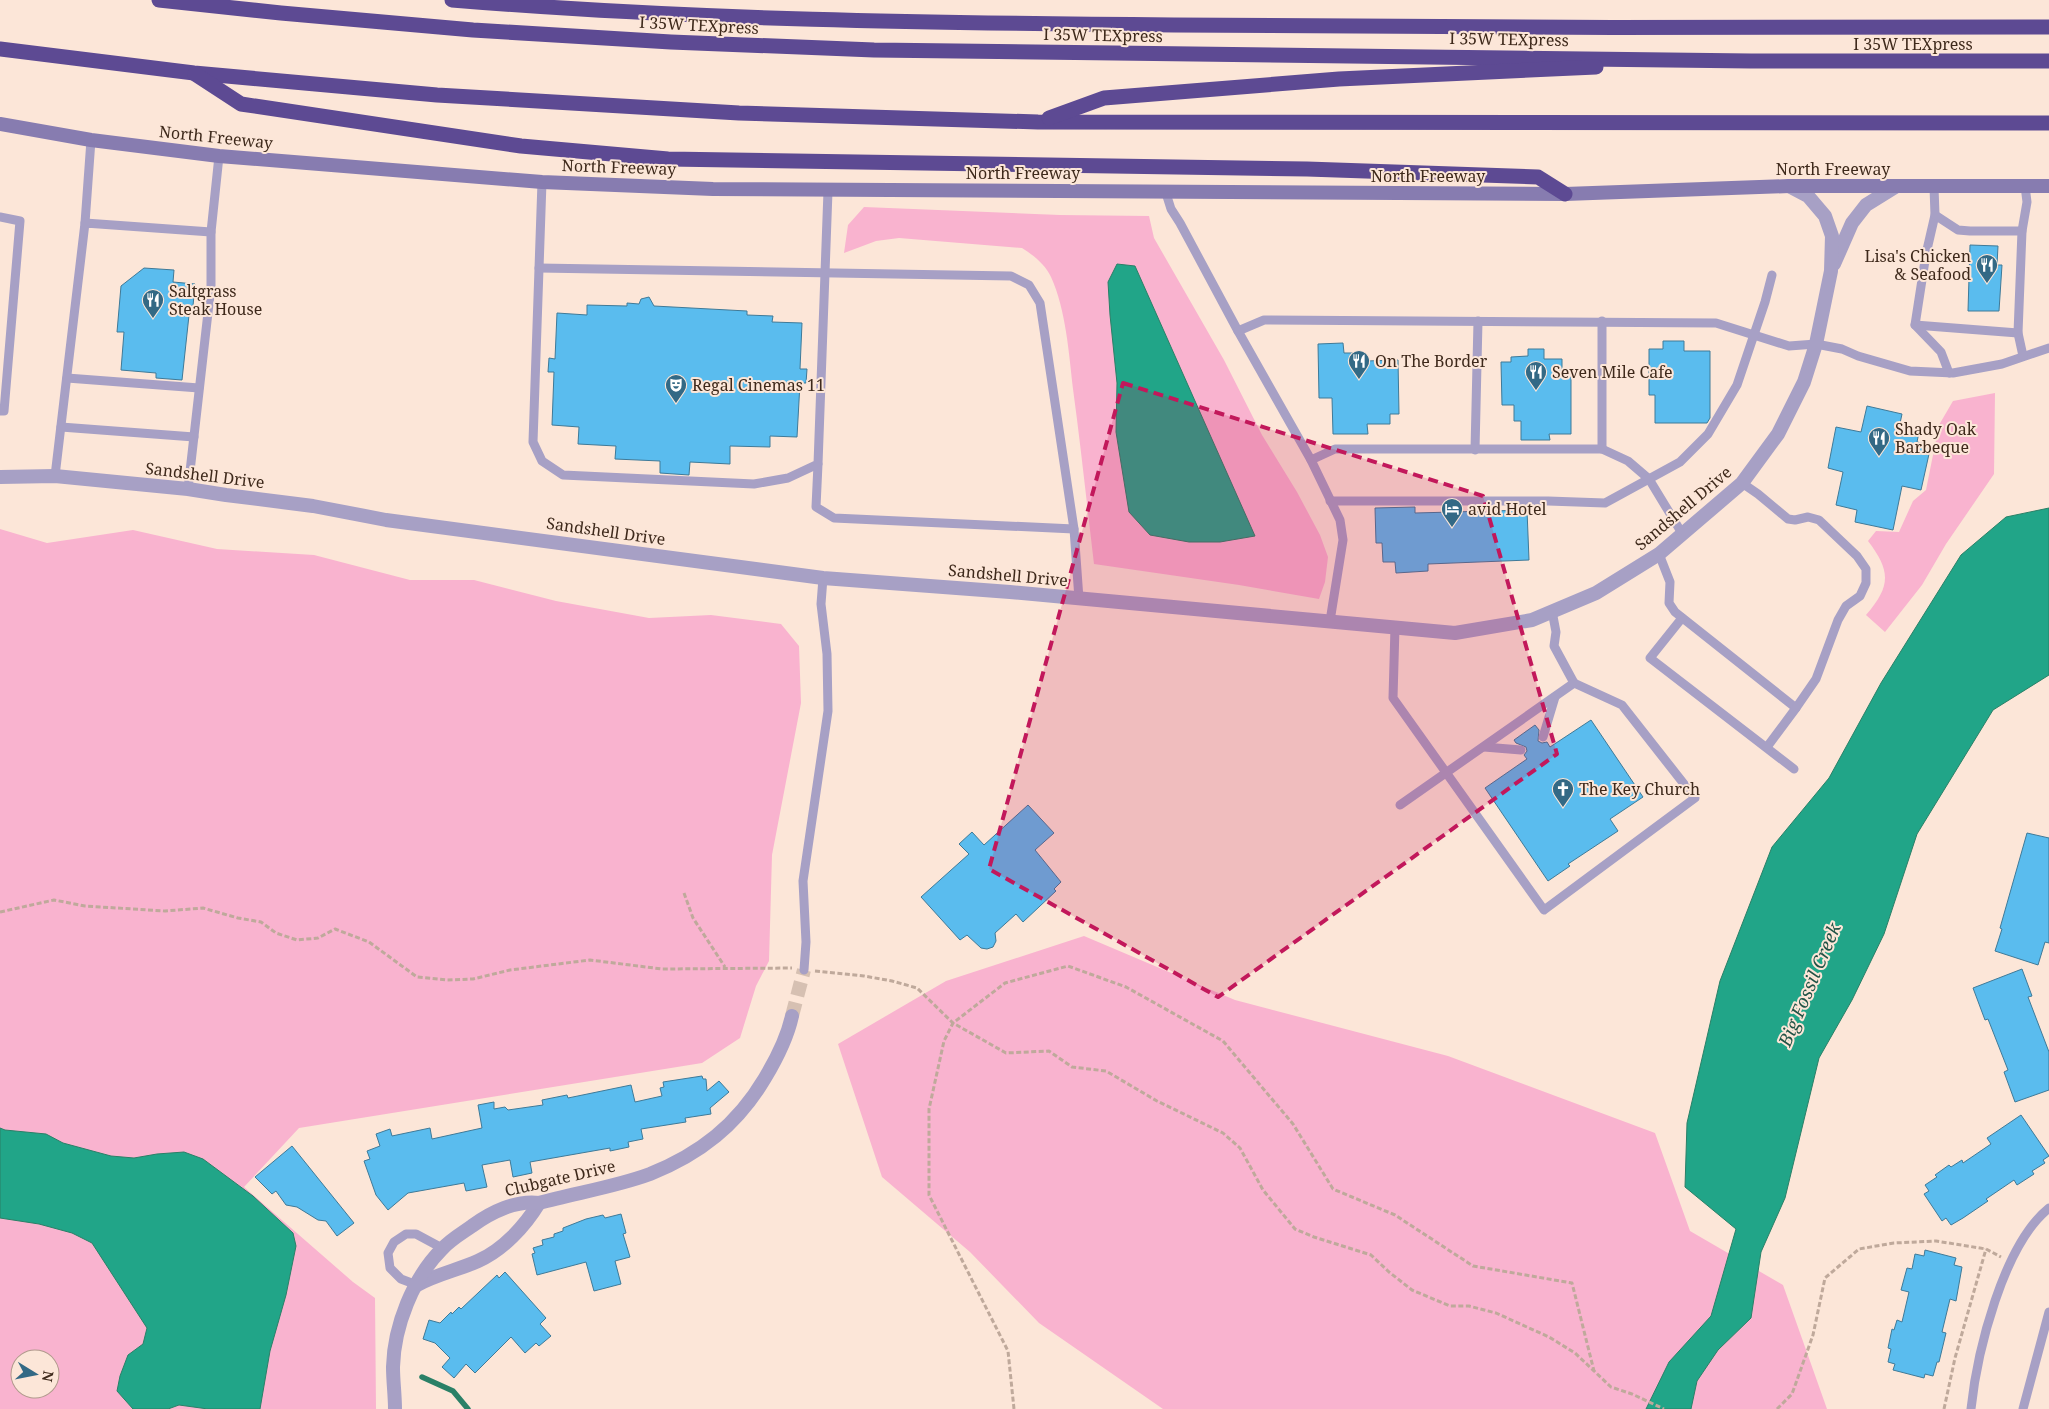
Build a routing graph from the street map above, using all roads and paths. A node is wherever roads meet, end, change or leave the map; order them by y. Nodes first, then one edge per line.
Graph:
1 (160, 0) edge
2 (452, 0) edge
3 (2049, 28) edge
4 (0, 48) edge
5 (1751, 61) junction
6 (2049, 61) edge
7 (194, 73) junction
8 (1038, 122) junction
9 (2026, 123) junction
10 (2049, 123) edge
11 (0, 124) edge
12 (2049, 129) edge
13 (92, 140) junction
14 (219, 156) junction
15 (542, 182) junction
16 (1789, 186) junction
17 (2025, 186) junction
18 (2049, 186) edge
19 (1895, 187) junction
20 (1934, 187) junction
21 (1165, 190) junction
22 (828, 191) junction
23 (1565, 194) junction
24 (1935, 216) junction
25 (0, 217) edge
26 (85, 223) junction
27 (2022, 231) junction
28 (211, 232) junction
29 (539, 268) junction
30 (1831, 271) junction
31 (826, 273) junction
32 (1772, 275) dead end
33 (1478, 321) junction
34 (1602, 321) junction
35 (1915, 325) junction
36 (1238, 331) junction
37 (2018, 333) junction
38 (1754, 335) junction
39 (1816, 344) junction
40 (2049, 348) edge
41 (2023, 356) junction
42 (1949, 373) junction
43 (67, 378) junction
44 (199, 388) junction
45 (0, 411) edge
46 (61, 427) junction
47 (194, 437) junction
48 (1474, 450) junction
49 (1602, 450) junction
50 (1311, 460) junction
51 (818, 464) junction
52 (55, 476) junction
53 (0, 477) edge
54 (1649, 479) junction
55 (1742, 483) junction
56 (188, 489) junction
57 (1330, 501) junction
58 (1074, 529) junction
59 (1683, 534) junction
60 (1659, 554) junction
61 (823, 578) junction
62 (1079, 598) junction
63 (1552, 611) junction
64 (1682, 618) junction
65 (1330, 621) junction
66 (1395, 627) junction
67 (1574, 683) junction
68 (1555, 697) junction
69 (1796, 708) junction
70 (1543, 737) dead end
71 (1484, 747) junction
72 (1767, 747) junction
73 (1521, 750) dead end
74 (1794, 770) dead end
75 (1447, 772) junction
76 (1400, 805) dead end
77 (684, 893) dead end
78 (0, 912) edge
79 (725, 968) junction
80 (804, 970) junction
81 (792, 1016) tunnel mouth
82 (953, 1024) junction
83 (539, 1204) junction
84 (2049, 1208) edge
85 (442, 1248) junction
86 (1986, 1249) junction
87 (2010, 1262) junction
88 (417, 1285) junction
89 (2049, 1312) edge
90 (1594, 1372) junction
91 (395, 1409) edge
92 (1014, 1409) edge
93 (1664, 1409) edge
94 (1777, 1409) edge
95 (1944, 1409) edge
96 (1970, 1409) edge
97 (2023, 1409) edge

1 - 5 highway, I 35W TEXpress
2 - 3 highway, I 35W TEXpress
4 - 7 highway
5 - 6 highway, I 35W TEXpress
5 - 8 highway
7 - 8 highway
7 - 23 highway
8 - 9 highway
9 - 10 highway
9 - 12 highway
11 - 13 main road, North Freeway
13 - 14 main road, North Freeway
13 - 26 lane
14 - 15 main road, North Freeway
14 - 28 lane
15 - 22 main road, North Freeway
15 - 29 lane
16 - 19 main road, North Freeway
16 - 23 main road, North Freeway
16 - 30 street, Sandshell Drive
17 - 18 main road, North Freeway
17 - 20 main road, North Freeway
17 - 27 lane
19 - 20 main road, North Freeway
19 - 30 street, Sandshell Drive
20 - 24 lane
21 - 22 main road, North Freeway
21 - 23 main road, North Freeway
21 - 36 lane
22 - 31 lane
24 - 27 lane
24 - 35 lane
25 - 45 lane
26 - 28 lane
26 - 43 lane
27 - 37 lane
28 - 44 lane
29 - 31 lane
29 - 51 lane
30 - 39 street, Sandshell Drive
31 - 51 lane
31 - 58 lane
32 - 38 lane
33 - 34 lane
33 - 36 lane
33 - 48 lane
34 - 38 lane
34 - 49 lane
35 - 37 lane
35 - 42 lane
36 - 50 lane
37 - 41 lane
38 - 39 lane
38 - 54 lane
39 - 42 lane
39 - 55 street, Sandshell Drive
40 - 41 lane
41 - 42 lane
43 - 44 lane
43 - 46 lane
44 - 47 lane
46 - 47 lane
46 - 52 lane
47 - 56 lane
48 - 49 lane
48 - 50 lane
49 - 54 lane
50 - 57 lane
51 - 58 lane
52 - 53 street, Sandshell Drive
52 - 56 street, Sandshell Drive
54 - 57 lane
54 - 59 lane
55 - 59 street, Sandshell Drive
55 - 69 lane
56 - 61 street, Sandshell Drive
57 - 65 lane
58 - 62 lane
59 - 60 street, Sandshell Drive
60 - 63 street, Sandshell Drive
60 - 64 lane
61 - 62 street, Sandshell Drive
61 - 80 lane
62 - 65 street, Sandshell Drive
63 - 66 street, Sandshell Drive
63 - 67 lane
64 - 69 lane
64 - 72 lane
65 - 66 street, Sandshell Drive
66 - 75 lane
67 - 68 lane
67 - 75 lane
68 - 70 lane
68 - 71 lane
69 - 72 lane
71 - 73 lane
71 - 75 lane
72 - 74 lane
75 - 76 lane
77 - 79 path
78 - 79 path
79 - 80 path
80 - 82 path
81 - 83 street, Clubgate Drive
82 - 90 path
82 - 90 path
82 - 92 path
83 - 85 street, Clubgate Drive
83 - 88 street
84 - 87 lane
85 - 88 street, Clubgate Drive
85 - 88 lane
86 - 87 path
86 - 94 path
86 - 95 path
87 - 96 lane
88 - 91 street, Clubgate Drive
89 - 97 lane
90 - 93 path

